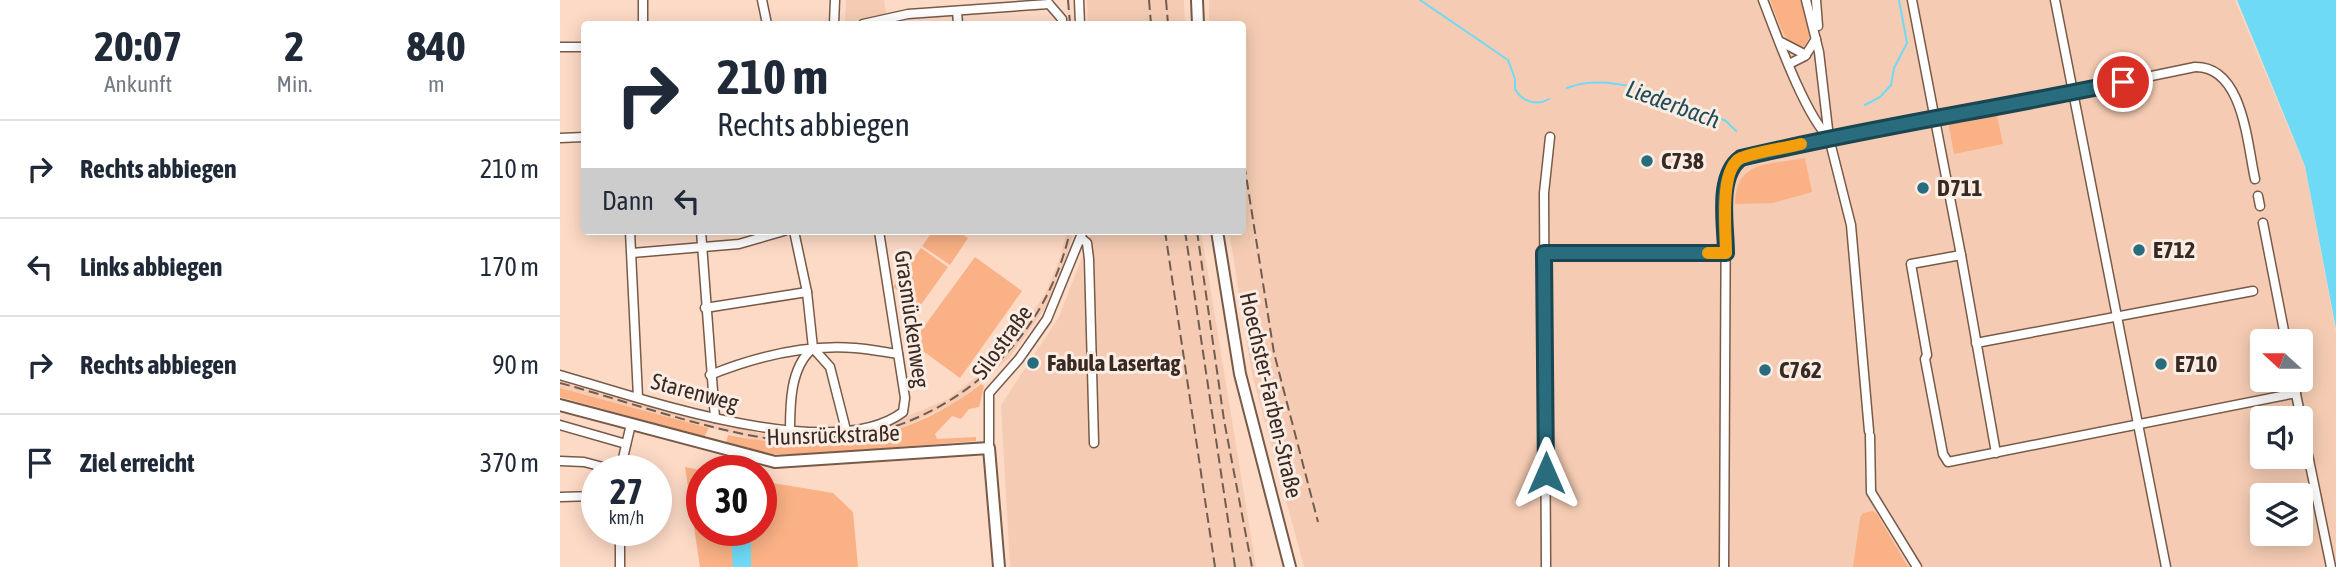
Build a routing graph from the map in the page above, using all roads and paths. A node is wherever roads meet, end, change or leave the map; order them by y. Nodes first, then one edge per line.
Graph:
1 (643, 0) edge
2 (762, 0) edge
3 (835, 0) edge
4 (1079, 0) edge
5 (1197, 0) edge
6 (1763, 0) edge
7 (1806, 0) edge
8 (1816, 0) edge
9 (1912, 0) edge
10 (2055, 0) edge
11 (1049, 2) edge
12 (957, 10) junction
13 (643, 21) edge
14 (766, 21) edge
15 (834, 21) edge
16 (876, 21) edge
17 (958, 21) edge
18 (1062, 21) edge
19 (1080, 21) edge
20 (1198, 21) edge
21 (1817, 38) junction
22 (1779, 40) junction
23 (560, 47) edge
24 (581, 47) edge
25 (1806, 55) junction
26 (1789, 64) junction
27 (2073, 93) junction
28 (1934, 121) junction
29 (581, 137) edge
30 (1550, 137) dead end
31 (560, 138) edge
32 (1829, 138) junction
33 (2255, 179) dead end
34 (2258, 196) dead end
35 (2260, 206) dead end
36 (2263, 223) dead end
37 (630, 235) edge
38 (701, 235) edge
39 (770, 235) edge
40 (795, 235) edge
41 (880, 235) edge
42 (1082, 235) edge
43 (1218, 235) edge
44 (702, 248) junction
45 (632, 253) junction
46 (1544, 253) junction
47 (1726, 253) junction
48 (1961, 255) junction
49 (2253, 291) dead end
50 (807, 292) junction
51 (705, 308) junction
52 (2117, 317) junction
53 (2284, 329) edge
54 (1976, 343) junction
55 (813, 348) junction
56 (898, 354) junction
57 (710, 375) junction
58 (560, 376) edge
59 (2295, 393) joint
60 (638, 397) junction
61 (560, 405) edge
62 (2298, 406) edge
63 (903, 412) joint
64 (715, 418) junction
65 (560, 425) edge
66 (631, 425) junction
67 (2138, 426) junction
68 (846, 430) junction
69 (790, 431) junction
70 (1094, 443) dead end
71 (626, 444) junction
72 (989, 448) junction
73 (1996, 453) junction
74 (623, 455) edge
75 (560, 461) edge
76 (581, 462) edge
77 (2311, 469) edge
78 (581, 496) edge
79 (560, 497) edge
80 (620, 546) edge
81 (620, 567) edge
82 (999, 567) edge
83 (1290, 567) edge
84 (1546, 567) edge
85 (1724, 567) edge
86 (1917, 567) edge
87 (2166, 567) edge
88 (2331, 567) edge

1 - 13 street
2 - 14 street
3 - 15 street
4 - 19 street
5 - 20 main road
6 - 22 street
7 - 21 street
8 - 21 street
9 - 28 street
10 - 27 street
11 - 12 street
11 - 18 street
12 - 16 street
12 - 17 street
21 - 25 street
21 - 32 street
22 - 25 street
22 - 26 street
23 - 24 street
25 - 26 street
26 - 32 street
27 - 28 street
27 - 33 street
27 - 52 street
28 - 32 street
28 - 48 street
29 - 31 street
30 - 46 street
32 - 47 street
32 - 86 street
34 - 35 street
36 - 53 street
37 - 45 street
38 - 44 street
39 - 44 street
40 - 50 street
41 - 56 street, Grasmückenweg
42 - 70 street
42 - 72 street, Silostraße
43 - 83 main road, Hoechster-Farben-Straße
44 - 45 street
44 - 51 street
45 - 60 street
46 - 47 street
46 - 84 street
47 - 85 street
48 - 54 street
48 - 73 street
49 - 52 street
50 - 51 street
50 - 55 street
51 - 57 street
52 - 54 street
52 - 67 street
54 - 73 street
55 - 56 street
55 - 57 street
55 - 68 street
55 - 69 street
56 - 63 street, Grasmückenweg
57 - 64 street
58 - 60 street, Starenweg
59 - 62 street
59 - 67 street
60 - 64 street, Starenweg
61 - 66 main road, Hunsrückstraße
63 - 68 street, Starenweg
64 - 69 street, Starenweg
65 - 71 street
66 - 71 street
66 - 72 main road, Hunsrückstraße
67 - 73 street
67 - 87 street
68 - 69 street, Starenweg
71 - 74 street
72 - 82 main road, Silostraße
75 - 76 street
77 - 88 street
78 - 79 street
80 - 81 street

